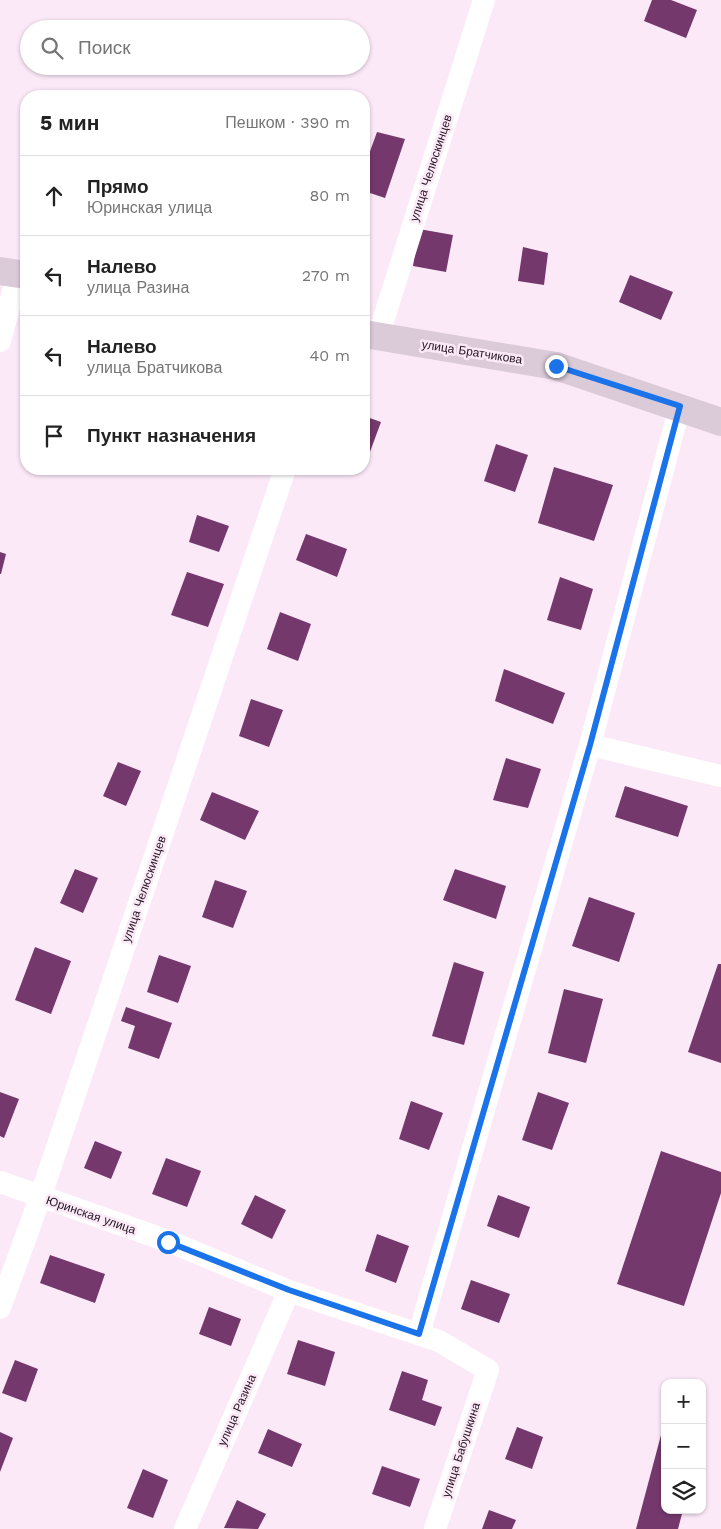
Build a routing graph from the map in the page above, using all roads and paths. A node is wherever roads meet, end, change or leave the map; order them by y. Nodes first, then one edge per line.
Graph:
1 (484, 0) edge
2 (15, 273) edge
3 (371, 335) edge
4 (0, 341) edge
5 (680, 406) junction
6 (721, 422) edge
7 (283, 475) edge
8 (590, 745) junction
9 (721, 776) edge
10 (0, 1182) edge
11 (40, 1198) junction
12 (289, 1290) junction
13 (0, 1308) edge
14 (419, 1334) junction
15 (488, 1370) joint
16 (185, 1529) edge
17 (435, 1529) edge

1 - 3 street, улица Челюскинцев
2 - 4 street
3 - 5 main road, улица Братчикова
5 - 6 main road, улица Братчикова
5 - 8 street
7 - 11 street, улица Челюскинцев
8 - 9 street
8 - 14 street
10 - 11 street, Юринская улица
11 - 12 street, Юринская улица
11 - 13 street, улица Челюскинцев
12 - 14 street, Юринская улица
12 - 16 street, улица Разина
14 - 15 street, Юринская улица
15 - 17 street, улица Бабушкина

